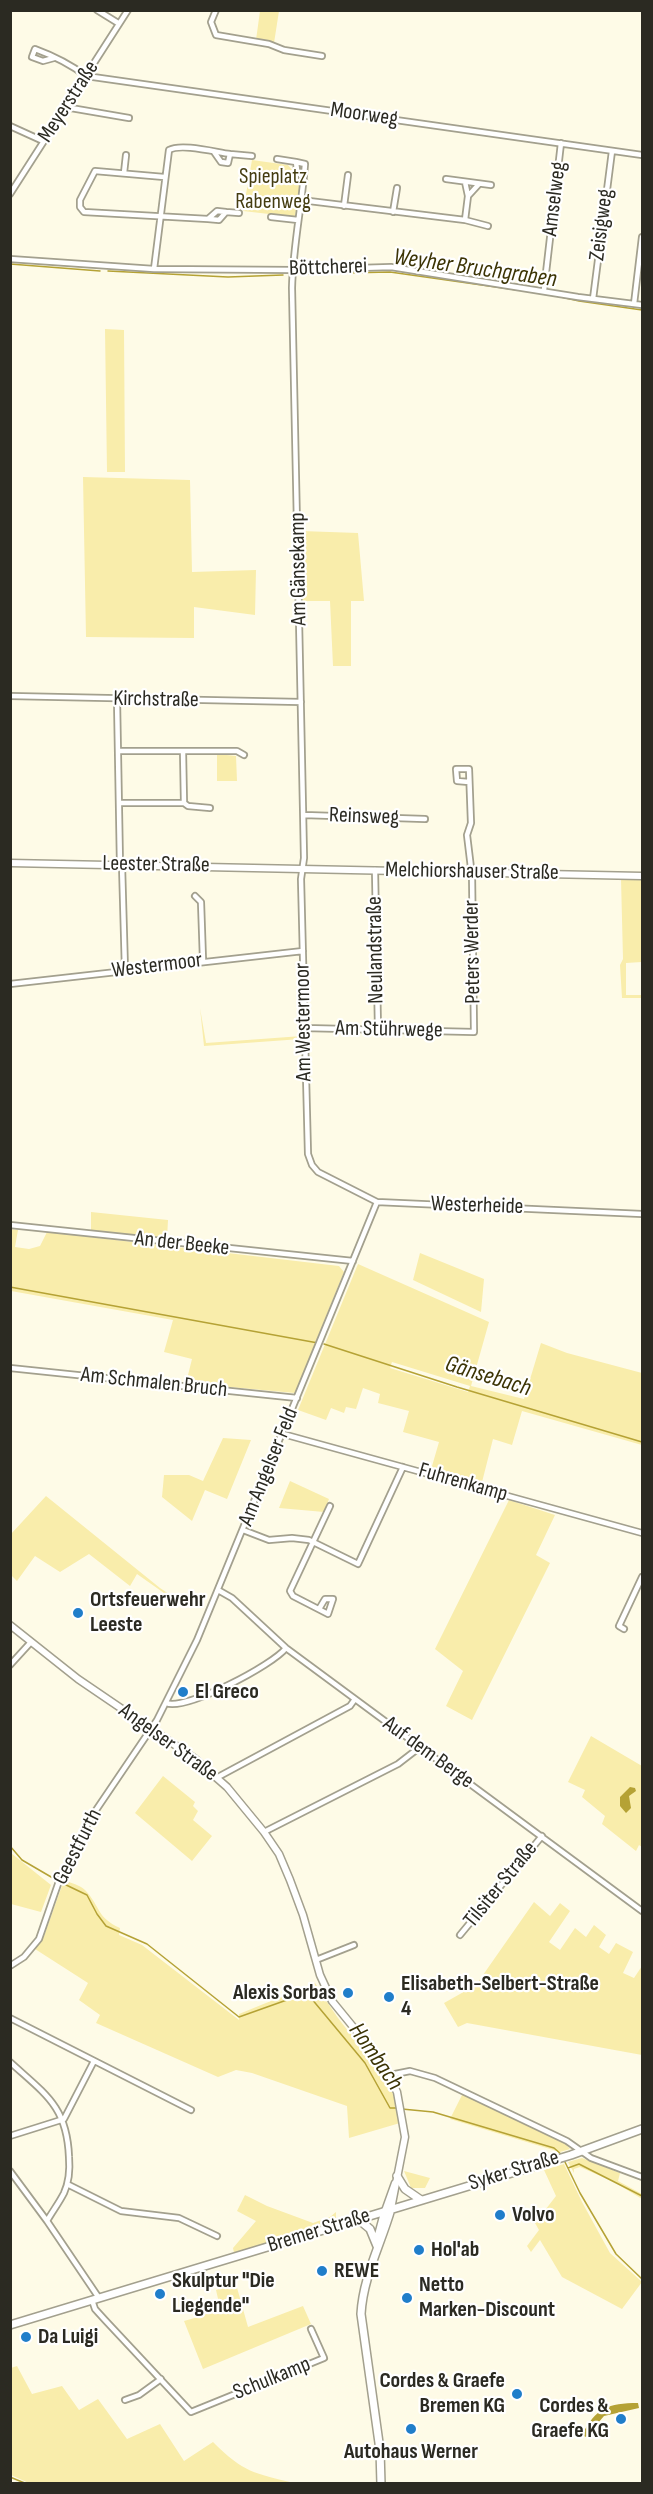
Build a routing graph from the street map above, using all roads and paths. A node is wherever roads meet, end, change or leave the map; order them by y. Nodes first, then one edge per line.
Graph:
1 (97, 10) edge
2 (128, 10) edge
3 (216, 10) edge
4 (118, 23) junction
5 (322, 56) dead end
6 (54, 58) dead end
7 (86, 76) junction
8 (65, 107) junction
9 (129, 118) dead end
10 (11, 128) edge
11 (43, 141) junction
12 (561, 143) junction
13 (612, 151) junction
14 (214, 152) junction
15 (230, 154) junction
16 (126, 155) dead end
17 (642, 155) edge
18 (252, 156) dead end
19 (277, 159) dead end
20 (297, 162) junction
21 (124, 173) junction
22 (348, 175) dead end
23 (164, 177) junction
24 (446, 179) dead end
25 (304, 180) junction
26 (465, 182) junction
27 (479, 184) junction
28 (491, 185) dead end
29 (397, 188) dead end
30 (10, 194) edge
31 (468, 196) junction
32 (301, 200) junction
33 (344, 206) junction
34 (226, 212) junction
35 (393, 212) junction
36 (239, 213) dead end
37 (160, 216) junction
38 (271, 217) dead end
39 (208, 219) junction
40 (298, 220) junction
41 (465, 220) junction
42 (488, 226) dead end
43 (642, 237) edge
44 (10, 259) edge
45 (154, 269) junction
46 (293, 270) junction
47 (544, 290) junction
48 (593, 299) junction
49 (634, 304) junction
50 (642, 304) edge
51 (10, 696) edge
52 (117, 699) junction
53 (302, 702) junction
54 (119, 751) junction
55 (183, 751) junction
56 (244, 755) dead end
57 (469, 782) dead end
58 (120, 803) junction
59 (184, 803) junction
60 (210, 808) dead end
61 (304, 815) junction
62 (425, 819) dead end
63 (10, 863) edge
64 (121, 865) junction
65 (302, 869) junction
66 (375, 870) junction
67 (470, 873) junction
68 (642, 876) edge
69 (195, 896) dead end
70 (303, 951) junction
71 (203, 960) junction
72 (125, 970) junction
73 (10, 984) edge
74 (304, 1028) junction
75 (378, 1029) junction
76 (474, 1032) joint
77 (318, 1172) joint
78 (377, 1202) junction
79 (642, 1214) edge
80 (10, 1225) edge
81 (353, 1261) junction
82 (10, 1368) edge
83 (297, 1398) junction
84 (283, 1434) junction
85 (403, 1467) junction
86 (330, 1506) dead end
87 (243, 1530) junction
88 (642, 1533) edge
89 (313, 1542) junction
90 (642, 1577) edge
91 (218, 1590) junction
92 (319, 1609) dead end
93 (10, 1625) edge
94 (624, 1629) dead end
95 (31, 1642) junction
96 (286, 1648) junction
97 (10, 1665) edge
98 (355, 1699) junction
99 (166, 1703) junction
100 (151, 1729) junction
101 (420, 1747) junction
102 (218, 1777) junction
103 (264, 1832) junction
104 (542, 1836) junction
105 (642, 1911) edge
106 (460, 1935) dead end
107 (354, 1945) dead end
108 (316, 1960) junction
109 (10, 1966) edge
110 (10, 2018) edge
111 (94, 2061) junction
112 (10, 2062) edge
113 (390, 2075) junction
114 (191, 2110) dead end
115 (64, 2119) junction
116 (642, 2129) edge
117 (10, 2136) edge
118 (581, 2151) junction
119 (10, 2171) edge
120 (642, 2177) edge
121 (396, 2179) junction
122 (67, 2184) junction
123 (421, 2200) junction
124 (388, 2210) junction
125 (358, 2219) junction
126 (47, 2221) junction
127 (217, 2236) dead end
128 (378, 2244) junction
129 (95, 2299) junction
130 (10, 2325) edge
131 (311, 2330) dead end
132 (160, 2379) junction
133 (125, 2400) dead end
134 (381, 2484) edge

1 - 4 street
2 - 4 street, Meyerstraße
3 - 5 street
4 - 7 street, Meyerstraße
6 - 7 street
7 - 8 street, Meyerstraße
7 - 12 street, Moorweg
8 - 9 street
8 - 11 street, Meyerstraße
10 - 11 street
11 - 30 street, Meyerstraße
12 - 13 street, Moorweg
12 - 47 street, Amselweg
13 - 17 street, Moorweg
13 - 48 street, Zeisigweg
14 - 15 street
14 - 15 street
14 - 23 street
15 - 18 street
16 - 21 street
19 - 20 street
20 - 25 street
20 - 25 street
21 - 23 street
21 - 37 street
22 - 33 street
23 - 37 street
24 - 26 street
25 - 32 street, Am Gänsekamp
26 - 27 street
26 - 31 street
27 - 28 street
27 - 31 street
29 - 35 street
31 - 41 street
32 - 33 street
32 - 40 street, Am Gänsekamp
33 - 35 street
34 - 36 street
34 - 39 street
34 - 39 street
35 - 41 street
37 - 39 street
37 - 45 street
38 - 40 street
40 - 46 street, Am Gänsekamp
41 - 42 street
43 - 49 street
44 - 45 street, Böttcherei
45 - 46 street, Böttcherei
46 - 47 street, Böttcherei
46 - 53 street, Am Gänsekamp
47 - 48 street, Böttcherei
48 - 49 street, Böttcherei
49 - 50 street, Böttcherei
51 - 52 street, Kirchstraße
52 - 53 street, Kirchstraße
52 - 54 street
53 - 61 street, Am Gänsekamp
54 - 55 street
54 - 58 street
55 - 56 street
55 - 59 street
57 - 67 street, Peters Werder
58 - 59 street
58 - 64 street
59 - 60 street
61 - 62 street, Reinsweg
61 - 65 street, Am Gänsekamp
63 - 64 main road, Leester Straße
64 - 65 main road, Leester Straße
64 - 72 street
65 - 66 main road, Melchiorshauser Straße
65 - 70 street, Am Westermoor
66 - 67 main road, Melchiorshauser Straße
66 - 75 street, Neulandstraße
67 - 68 main road, Melchiorshauser Straße
67 - 76 street, Peters Werder
69 - 71 street
70 - 71 street, Westermoor
70 - 74 street, Am Westermoor
71 - 72 street, Westermoor
72 - 73 street, Westermoor
74 - 75 street, Am Stührwege
74 - 77 street, Am Westermoor
75 - 76 street, Am Stührwege
77 - 78 street, Westerheide
78 - 79 street, Westerheide
78 - 81 street, Am Angelser Feld
80 - 81 street, An der Beeke
81 - 83 street, Am Angelser Feld
82 - 83 street, Am Schmalen Bruch
83 - 84 street, Am Angelser Feld
84 - 85 street, Fuhrenkamp
84 - 87 street, Am Angelser Feld
85 - 88 street, Fuhrenkamp
85 - 89 street
86 - 89 street
87 - 89 street
87 - 91 street, Am Angelser Feld
89 - 92 street
90 - 94 street
91 - 96 street, Auf dem Berge
91 - 99 street, Am Angelser Feld
93 - 95 main road, Angelser Straße
95 - 97 street
95 - 100 main road, Angelser Straße
96 - 98 street, Auf dem Berge
96 - 99 street
98 - 101 street, Auf dem Berge
98 - 102 street
99 - 100 street, Am Angelser Feld
100 - 102 main road, Angelser Straße
100 - 109 street, Geestfurth
101 - 103 street
101 - 104 street, Auf dem Berge
102 - 103 main road, Angelser Straße
103 - 108 main road, Angelser Straße
104 - 105 street, Auf dem Berge
104 - 106 street, Tilsiter Straße
107 - 108 street
108 - 113 main road, Angelser Straße
110 - 111 street
111 - 114 street
111 - 115 street
112 - 115 street
113 - 118 street
113 - 121 main road, Angelser Straße
115 - 117 street
115 - 122 street
116 - 118 main road, Syker Straße
118 - 120 street
118 - 123 main road, Syker Straße
119 - 126 street
121 - 123 main road
121 - 124 main road, Angelser Straße
122 - 126 street
122 - 127 street
123 - 124 main road, Syker Straße
124 - 125 main road, Bremer Straße
124 - 128 main road
125 - 128 main road
125 - 129 main road, Bremer Straße
126 - 129 street
128 - 134 main road
129 - 130 main road, Bremer Straße
129 - 132 street
131 - 132 street, Schulkamp
132 - 133 street

